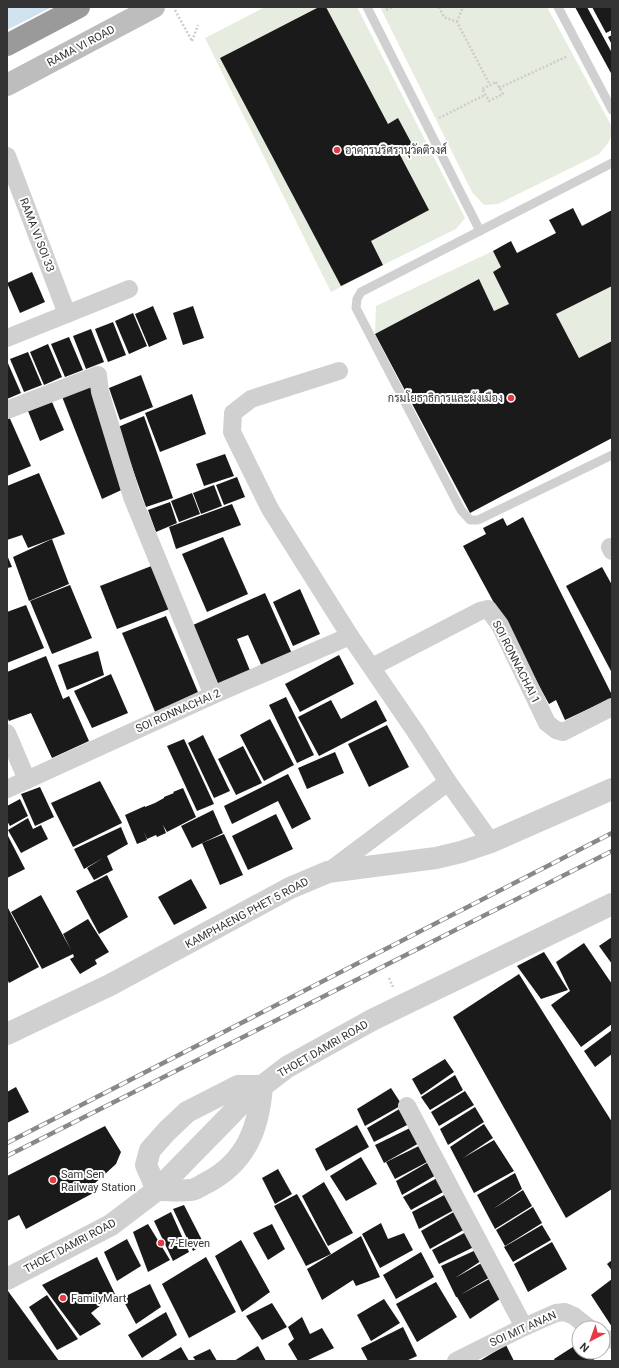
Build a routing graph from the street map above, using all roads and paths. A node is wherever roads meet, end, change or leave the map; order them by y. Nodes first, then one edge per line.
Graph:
1 (79, 7) edge
2 (154, 7) edge
3 (174, 7) edge
4 (368, 7) edge
5 (439, 7) edge
6 (463, 7) edge
7 (558, 7) edge
8 (458, 22) junction
9 (198, 26) dead end
10 (7, 45) edge
11 (581, 50) junction
12 (7, 85) edge
13 (490, 85) junction
14 (499, 88) junction
15 (485, 95) junction
16 (612, 110) edge
17 (427, 124) junction
18 (7, 156) edge
19 (612, 163) edge
20 (480, 231) junction
21 (129, 289) dead end
22 (67, 314) junction
23 (7, 338) edge
24 (339, 371) dead end
25 (7, 410) edge
26 (612, 455) edge
27 (350, 636) junction
28 (372, 667) junction
29 (213, 695) junction
30 (612, 707) edge
31 (7, 733) edge
32 (27, 780) junction
33 (448, 782) junction
34 (7, 789) edge
35 (612, 789) edge
36 (491, 842) junction
37 (328, 872) junction
38 (612, 904) edge
39 (389, 978) dead end
40 (394, 987) dead end
41 (7, 1034) edge
42 (262, 1086) junction
43 (406, 1106) dead end
44 (158, 1190) junction
45 (7, 1279) edge
46 (579, 1320) edge
47 (524, 1327) junction
48 (456, 1361) edge

1 - 10 highway
2 - 12 main road, RAMA VI ROAD
3 - 9 path
4 - 17 lane
5 - 8 path
6 - 8 path
7 - 11 lane
8 - 13 path
11 - 14 path
11 - 16 lane
13 - 14 path
13 - 15 path
14 - 15 path
15 - 17 path
17 - 20 lane
18 - 22 street, RAMA VI SOI 33
19 - 20 lane
20 - 26 lane
21 - 22 street
22 - 23 street
24 - 27 street
25 - 29 street
27 - 28 street
27 - 29 street, SOI RONNACHAI 2
28 - 30 street, SOI RONNACHAI 1
28 - 33 street
29 - 32 street, SOI RONNACHAI 2
31 - 32 street
32 - 34 street, SOI RONNACHAI 2
33 - 36 street
33 - 37 street
35 - 36 street, KAMPHAENG PHET 5 ROAD
36 - 37 street, KAMPHAENG PHET 5 ROAD
37 - 41 street, KAMPHAENG PHET 5 ROAD
38 - 42 street, THOET DAMRI ROAD
39 - 40 path
42 - 44 street, THOET DAMRI ROAD
42 - 44 street
42 - 44 street
43 - 47 street
44 - 45 street, THOET DAMRI ROAD
46 - 47 street, SOI MIT ANAN
47 - 48 street, SOI MIT ANAN

